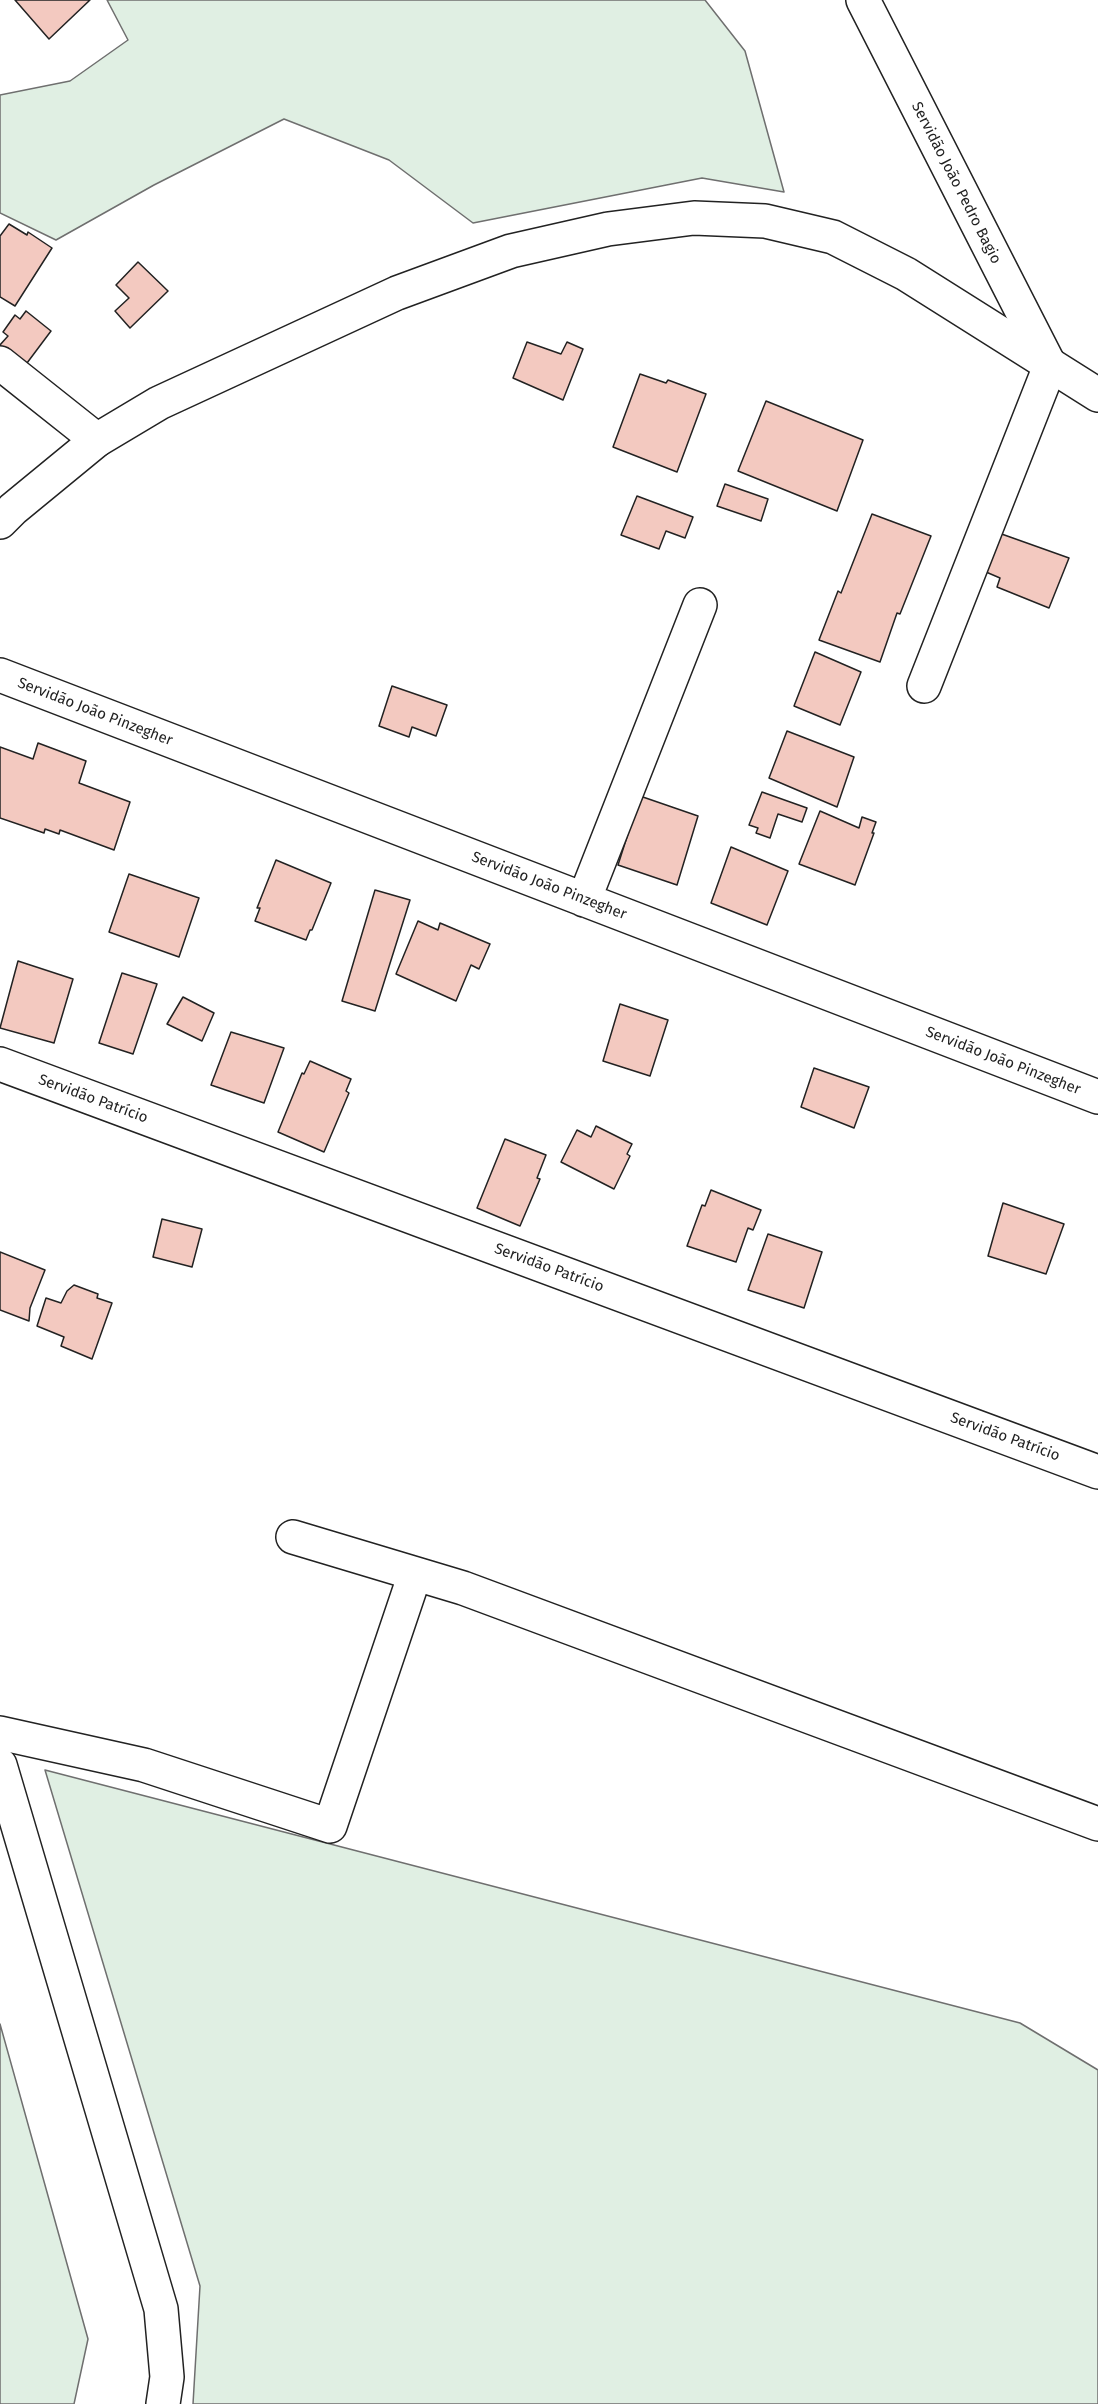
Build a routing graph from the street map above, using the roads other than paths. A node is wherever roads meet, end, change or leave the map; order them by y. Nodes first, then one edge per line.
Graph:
1 (862, 0) edge
2 (0, 363) edge
3 (1050, 366) junction
4 (1098, 395) edge
5 (97, 440) junction
6 (0, 522) edge
7 (700, 605) dead end
8 (0, 675) edge
9 (924, 686) dead end
10 (584, 900) junction
11 (0, 1064) edge
12 (1098, 1097) edge
13 (1098, 1472) edge
14 (292, 1538) dead end
15 (415, 1574) junction
16 (0, 1733) edge
17 (0, 1765) edge
18 (1098, 1824) edge
19 (163, 2404) edge

1 - 3 street, Servidão João Pedro Bagio
2 - 5 street
3 - 4 street
3 - 5 street
3 - 9 street
5 - 6 street
7 - 10 street
8 - 10 street, Servidão João Pinzegher
10 - 12 street, Servidão João Pinzegher
11 - 13 street, Servidão Patrício
14 - 15 street
15 - 16 street
15 - 18 street
17 - 19 street

